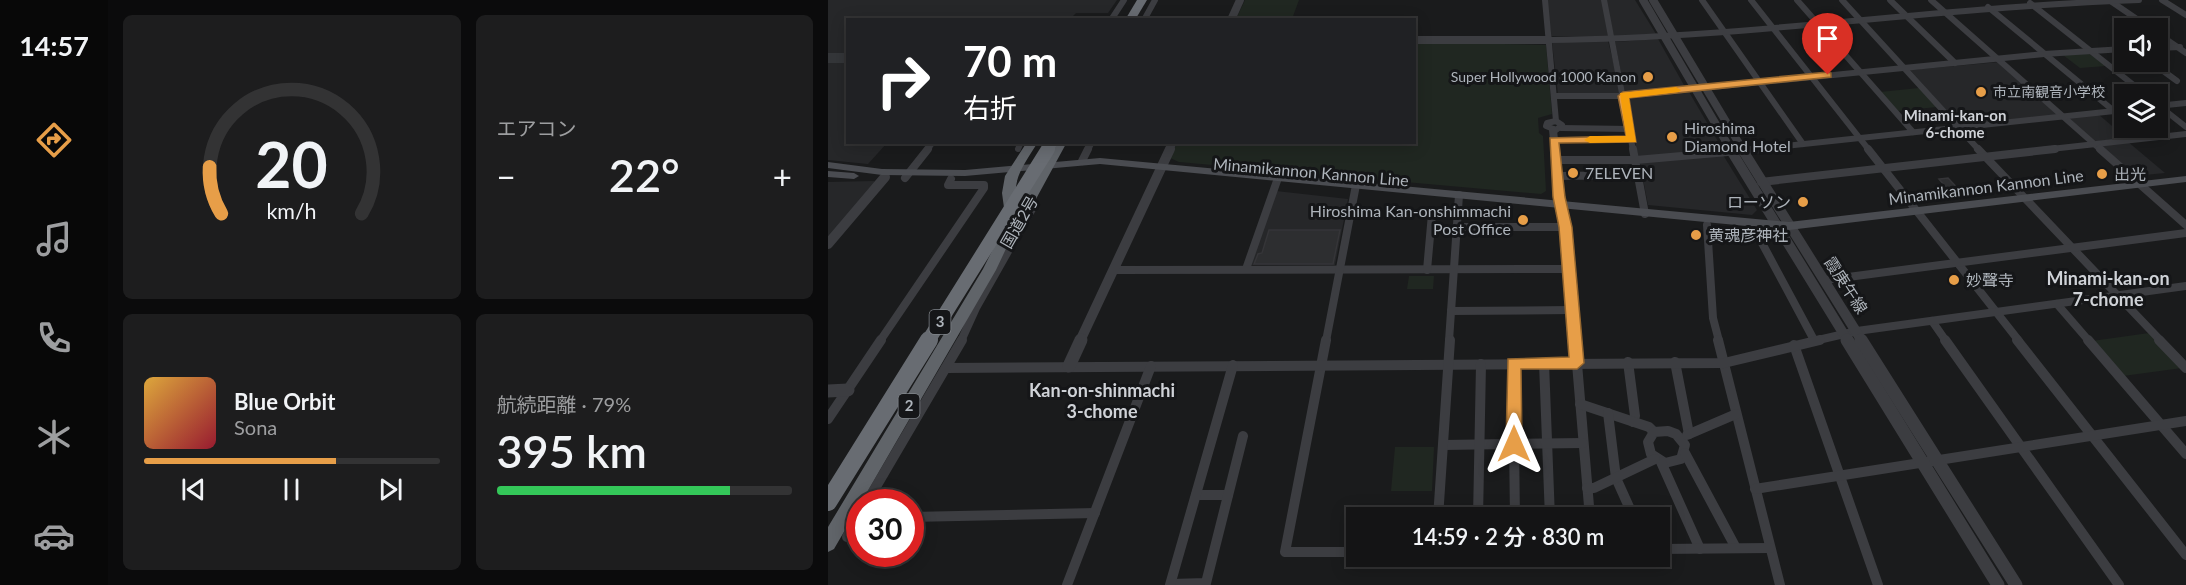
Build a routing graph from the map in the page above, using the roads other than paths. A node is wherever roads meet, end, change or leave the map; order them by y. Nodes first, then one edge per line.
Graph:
1 (1133, 0) edge
2 (1142, 0) edge
3 (1149, 0) edge
4 (1155, 0) edge
5 (1240, 0) edge
6 (1545, 0) edge
7 (1604, 0) edge
8 (1643, 0) edge
9 (1702, 0) edge
10 (1751, 0) edge
11 (1797, 0) edge
12 (1842, 0) edge
13 (1890, 0) edge
14 (1931, 0) edge
15 (2139, 0) edge
16 (2162, 0) edge
17 (2109, 1) edge
18 (1653, 2) edge
19 (2028, 2) edge
20 (1988, 7) junction
21 (1945, 11) junction
22 (1125, 14) edge
23 (1904, 15) junction
24 (2186, 15) edge
25 (1138, 18) edge
26 (1145, 18) edge
27 (1232, 18) edge
28 (2135, 18) edge
29 (1859, 19) junction
30 (1817, 22) junction
31 (1772, 27) junction
32 (1724, 31) junction
33 (1668, 36) junction
34 (1612, 39) junction
35 (1416, 40) edge
36 (1549, 40) junction
37 (2168, 40) edge
38 (2168, 47) edge
39 (2178, 47) junction
40 (2186, 47) edge
41 (2114, 49) edge
42 (2088, 50) junction
43 (2186, 53) edge
44 (2044, 54) junction
45 (1999, 59) junction
46 (1954, 63) junction
47 (1903, 68) junction
48 (1861, 72) junction
49 (2165, 72) edge
50 (1811, 77) junction
51 (2177, 81) dead end
52 (1760, 82) junction
53 (2132, 84) edge
54 (1699, 88) junction
55 (1554, 96) junction
56 (1623, 96) junction
57 (2186, 103) edge
58 (2168, 105) edge
59 (2114, 111) joint
60 (2168, 114) edge
61 (2064, 116) junction
62 (2186, 127) edge
63 (1958, 128) junction
64 (1630, 129) junction
65 (1556, 130) junction
66 (1913, 132) junction
67 (2186, 134) edge
68 (1860, 138) junction
69 (1632, 139) junction
70 (931, 144) edge
71 (1032, 144) edge
72 (1043, 144) edge
73 (1051, 144) edge
74 (1061, 144) edge
75 (1091, 144) edge
76 (1172, 144) edge
77 (1803, 144) junction
78 (2095, 144) junction
79 (1738, 152) junction
80 (1986, 156) junction
81 (1555, 160) junction
82 (1636, 160) junction
83 (1082, 161) junction
84 (828, 165) edge
85 (1883, 168) junction
86 (1048, 169) junction
87 (1160, 170) junction
88 (1012, 173) junction
89 (828, 174) edge
90 (907, 175) junction
91 (1639, 175) junction
92 (1557, 176) junction
93 (885, 177) junction
94 (951, 179) junction
95 (2186, 179) edge
96 (1276, 181) junction
97 (1761, 182) junction
98 (2139, 184) junction
99 (1355, 189) junction
100 (1458, 198) junction
101 (2025, 198) junction
102 (1029, 203) junction
103 (1561, 208) junction
104 (1916, 211) junction
105 (1432, 214) dead end
106 (1645, 214) junction
107 (1707, 225) junction
108 (2186, 225) edge
109 (1456, 227) junction
110 (1565, 227) junction
111 (1782, 227) junction
112 (1755, 230) junction
113 (2186, 233) edge
114 (828, 244) edge
115 (2073, 248) junction
116 (1958, 263) junction
117 (1246, 269) junction
118 (1338, 269) junction
119 (1568, 269) junction
120 (989, 270) junction
121 (1113, 270) junction
122 (1427, 270) junction
123 (1454, 270) junction
124 (1825, 280) junction
125 (2184, 288) edge
126 (2118, 295) junction
127 (2057, 304) junction
128 (1572, 310) junction
129 (1451, 311) junction
130 (1996, 312) junction
131 (1932, 321) junction
132 (1857, 331) junction
133 (1844, 333) junction
134 (1814, 340) junction
135 (1794, 345) junction
136 (1675, 362) junction
137 (1448, 363) junction
138 (1544, 363) junction
139 (1577, 363) junction
140 (1628, 363) junction
141 (1724, 363) junction
142 (1321, 364) junction
143 (1481, 364) junction
144 (1513, 364) junction
145 (1233, 365) junction
146 (1069, 366) junction
147 (1151, 366) junction
148 (946, 368) junction
149 (2186, 368) edge
150 (828, 390) edge
151 (848, 390) junction
152 (1580, 404) junction
153 (1608, 413) junction
154 (1736, 414) junction
155 (828, 419) edge
156 (2186, 421) edge
157 (1633, 422) junction
158 (2161, 425) junction
159 (1654, 432) junction
160 (1243, 436) dead end
161 (1685, 436) junction
162 (2093, 436) junction
163 (1583, 443) junction
164 (1480, 444) junction
165 (1514, 444) junction
166 (1547, 444) junction
167 (1443, 445) junction
168 (2022, 447) junction
169 (1685, 453) junction
170 (2186, 453) edge
171 (1938, 459) junction
172 (1658, 461) junction
173 (1923, 461) junction
174 (1839, 475) junction
175 (1616, 478) junction
176 (1587, 488) junction
177 (875, 489) edge
178 (1755, 489) junction
179 (1196, 495) junction
180 (1228, 495) junction
181 (828, 496) edge
182 (828, 502) edge
183 (1439, 507) edge
184 (1478, 507) edge
185 (1515, 507) edge
186 (1550, 507) edge
187 (1589, 507) edge
188 (1629, 507) edge
189 (1095, 513) junction
190 (924, 516) edge
191 (828, 543) edge
192 (1736, 548) junction
193 (1770, 548) junction
194 (1670, 549) edge
195 (1700, 549) junction
196 (1346, 552) edge
197 (2186, 555) edge
198 (1170, 584) edge
199 (1067, 585) edge
200 (1780, 585) edge
201 (1878, 585) edge
202 (1998, 585) edge
203 (2016, 585) edge
204 (2119, 585) edge

1 - 22 highway
2 - 22 highway
3 - 25 highway
4 - 26 street
5 - 27 street
6 - 36 street
7 - 34 street
8 - 33 street
9 - 32 street
10 - 31 street
11 - 30 street
12 - 29 street
13 - 23 street
14 - 21 street
15 - 17 street
16 - 24 street
17 - 19 street
17 - 28 street
18 - 33 street, 霞庚午線
19 - 20 street
19 - 42 street
20 - 21 street
20 - 44 street
21 - 23 street
21 - 45 street
23 - 29 street
23 - 46 street
29 - 30 street
29 - 47 street
30 - 31 street
30 - 48 street
31 - 32 street
31 - 50 street
32 - 33 street
32 - 52 street
33 - 34 street
33 - 54 street, 霞庚午線
34 - 36 street
34 - 56 street
35 - 36 street
36 - 55 street
37 - 39 street
38 - 39 street
39 - 40 street
39 - 43 street
41 - 42 street
42 - 44 street
42 - 53 street
44 - 45 street
44 - 59 street
45 - 46 street
45 - 61 street
46 - 47 street
47 - 48 street
47 - 63 street
48 - 50 street
48 - 66 street
49 - 51 street
50 - 52 street
50 - 68 street
52 - 54 street
52 - 77 street
54 - 56 street
54 - 79 street, 霞庚午線
55 - 56 street
55 - 65 street
56 - 64 street
57 - 58 street
59 - 61 street
60 - 62 street
61 - 63 street
61 - 78 street
63 - 66 street
63 - 80 street
64 - 65 street
64 - 69 street
65 - 69 street
65 - 81 street
66 - 68 street
67 - 78 street
68 - 77 street
68 - 85 street
69 - 82 street
70 - 90 street
71 - 88 highway
72 - 181 highway, 3, bridge
73 - 182 highway, 3, bridge
74 - 86 highway, 2
75 - 83 street
76 - 87 street
77 - 79 street
78 - 80 street
78 - 98 street
79 - 82 street
79 - 97 street, 霞庚午線
79 - 111 street
80 - 85 street
80 - 101 street
81 - 82 street
81 - 92 street
82 - 91 street
83 - 86 main road, Minamikannon Kannon Line
83 - 87 main road, Minamikannon Kannon Line
84 - 90 main road, Minamikannon Kannon Line
85 - 97 street
85 - 104 street
86 - 87 main road, Minamikannon Kannon Line
86 - 88 main road, Minamikannon Kannon Line
86 - 102 highway, 国道2号 / 2
87 - 96 main road, Minamikannon Kannon Line
87 - 121 street
88 - 90 main road, Minamikannon Kannon Line
88 - 94 main road, Minamikannon Kannon Line
88 - 120 highway, 国道2号 / 2
89 - 93 main road, Minamikannon Kannon Line
90 - 93 main road, Minamikannon Kannon Line
90 - 94 main road, Minamikannon Kannon Line
91 - 92 street
91 - 106 street
92 - 103 street
93 - 114 street
94 - 151 street
95 - 98 main road, Minamikannon Kannon Line
96 - 99 main road, Minamikannon Kannon Line
96 - 117 street
97 - 111 street, 霞庚午線
98 - 101 main road, Minamikannon Kannon Line
98 - 108 street
99 - 100 main road, Minamikannon Kannon Line
99 - 118 street
100 - 103 main road, Minamikannon Kannon Line
100 - 109 street
101 - 104 main road, Minamikannon Kannon Line
101 - 115 street
102 - 120 highway, 国道2号 / 2
102 - 148 street
103 - 106 main road, Minamikannon Kannon Line
103 - 107 main road, Minamikannon Kannon Line
103 - 110 street
104 - 111 main road, Minamikannon Kannon Line
104 - 116 street
105 - 122 street
106 - 111 main road, Minamikannon Kannon Line
107 - 112 main road, Minamikannon Kannon Line
107 - 141 street
109 - 110 street
109 - 123 street
110 - 119 street
111 - 112 main road, Minamikannon Kannon Line
111 - 124 street, 霞庚午線
111 - 133 street
112 - 134 street
113 - 115 street
115 - 116 street
115 - 126 street
116 - 124 street
116 - 130 street
117 - 118 street
117 - 121 street
118 - 122 street
118 - 142 street
119 - 123 street
119 - 128 street
120 - 191 highway, 国道2号 / 2
121 - 146 street
122 - 123 street
123 - 129 street
124 - 132 street, 霞庚午線
125 - 126 street
126 - 127 street
126 - 149 street
127 - 130 street
127 - 158 street
128 - 129 street
128 - 139 street
129 - 137 street
130 - 131 street
130 - 162 street
131 - 132 street
131 - 168 street
132 - 133 street
132 - 171 street, 霞庚午線
133 - 134 street
133 - 173 street
134 - 135 street
135 - 141 street
135 - 174 street
136 - 140 street
136 - 141 street
136 - 161 street
137 - 142 street
137 - 143 street
137 - 167 street
138 - 139 street
138 - 144 street
138 - 166 street
139 - 140 street
139 - 152 street
140 - 157 street
141 - 154 street
142 - 145 street
142 - 196 street
143 - 144 street
143 - 164 street
144 - 165 street
145 - 147 street
145 - 179 street
146 - 147 street
146 - 148 street
147 - 189 street
148 - 177 street
150 - 151 street
151 - 155 street
152 - 153 street
152 - 163 street
153 - 157 street
153 - 175 street
154 - 161 street
154 - 178 street
156 - 158 street
157 - 159 street
158 - 162 street
158 - 170 street
159 - 161 street
159 - 172 street
160 - 180 street
161 - 169 street
162 - 168 street
162 - 197 street
163 - 166 street
163 - 176 street
164 - 165 street
164 - 167 street
164 - 184 street
165 - 166 street
165 - 185 street
166 - 186 street
167 - 183 street
168 - 171 street
168 - 204 street
169 - 172 street
169 - 192 street
171 - 173 street
171 - 203 street, 霞庚午線
172 - 175 street
172 - 195 street
173 - 174 street
173 - 202 street
174 - 178 street
174 - 201 street
175 - 176 street
175 - 188 street
176 - 187 street
178 - 193 street
179 - 180 street
179 - 198 street
180 - 198 street
189 - 190 street
189 - 199 street
192 - 193 street
192 - 195 street
193 - 200 street
194 - 195 street

